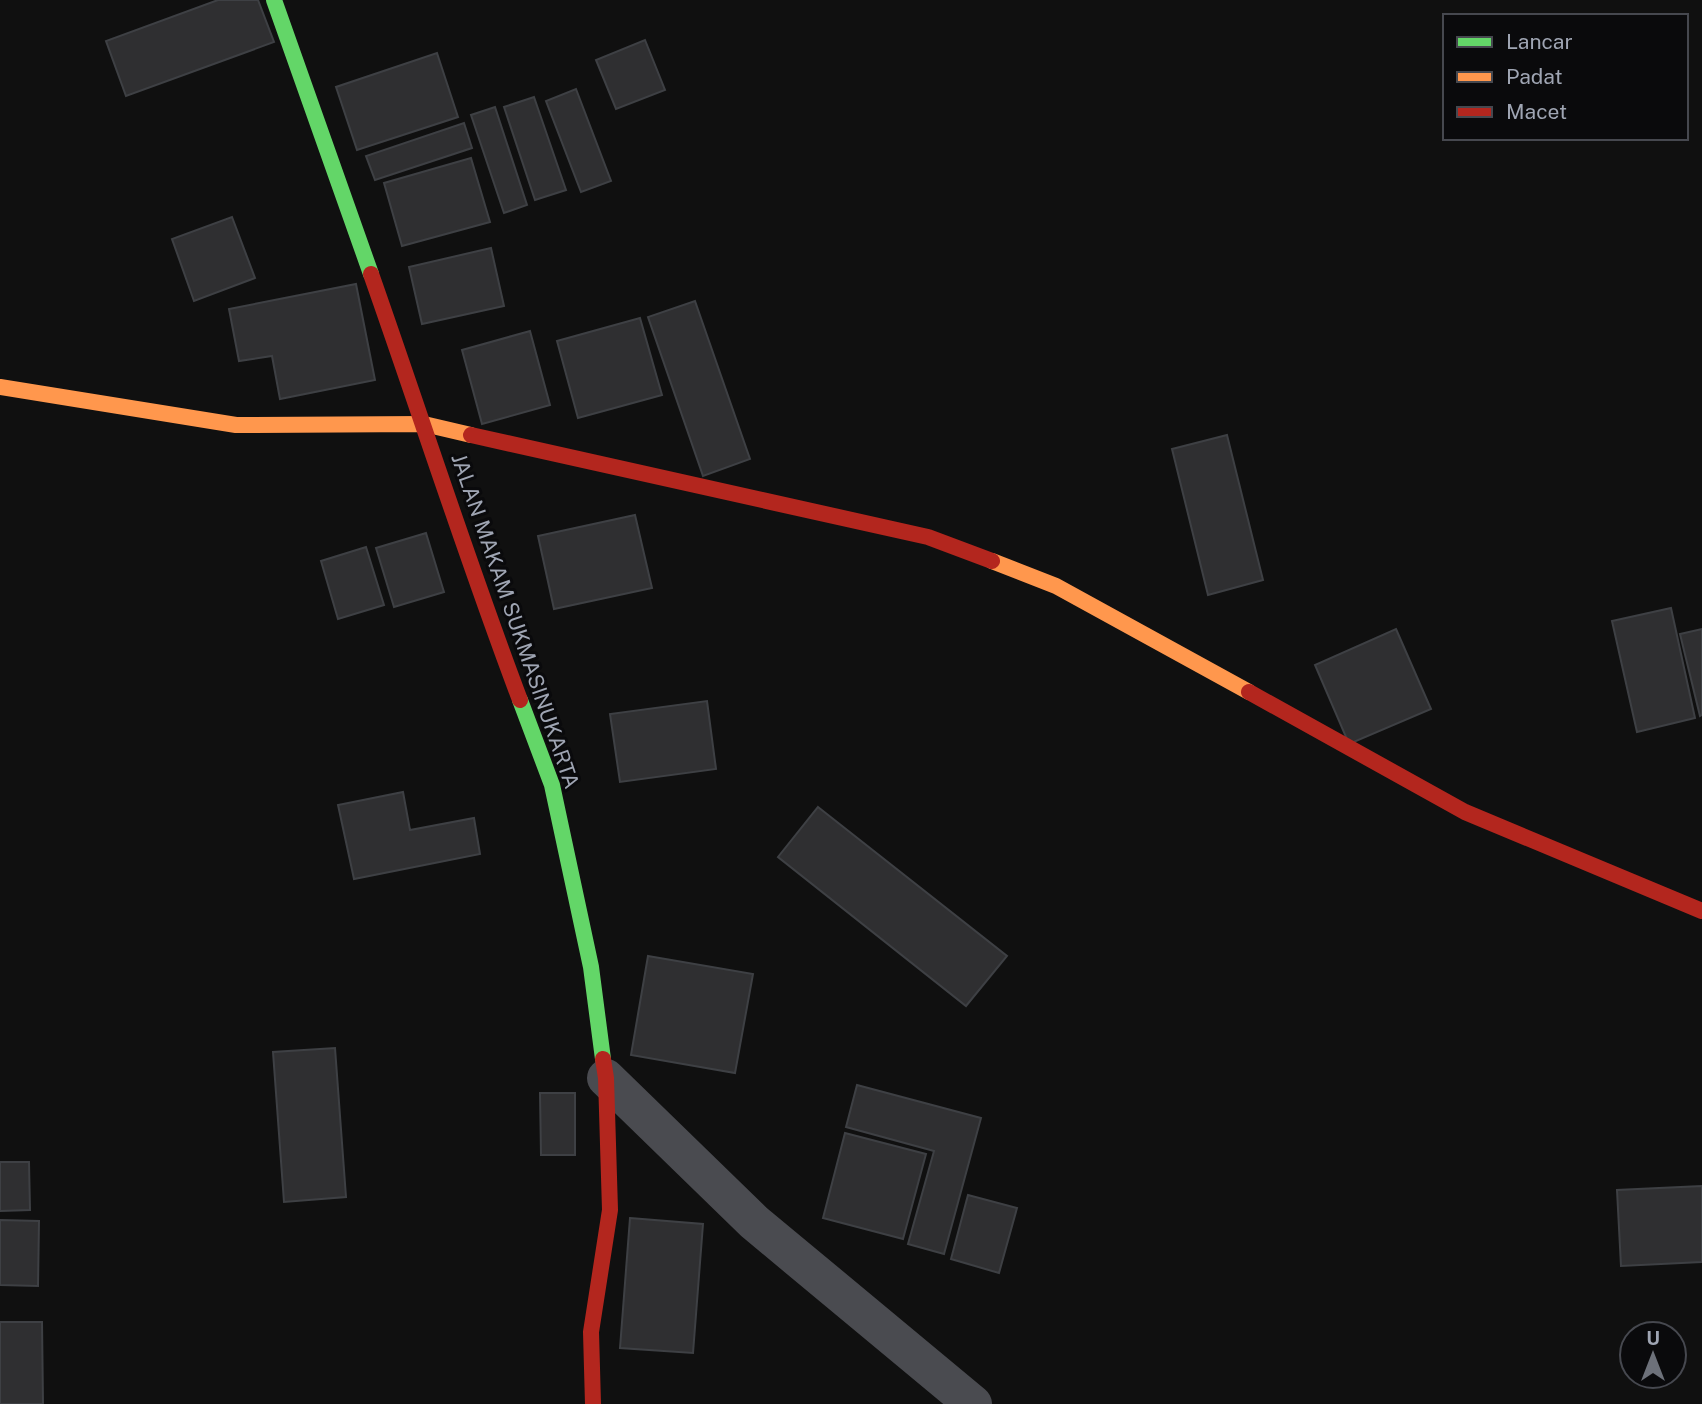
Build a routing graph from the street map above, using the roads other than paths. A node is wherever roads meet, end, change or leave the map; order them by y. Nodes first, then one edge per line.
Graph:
1 (274, 0) edge
2 (0, 387) edge
3 (424, 424) junction
4 (1702, 911) edge
5 (606, 1079) junction
6 (593, 1404) edge
7 (973, 1404) edge

1 - 3 street, JALAN MAKAM SUKMASINUKARTA
2 - 3 street
3 - 4 street
3 - 5 street, JALAN MAKAM SUKMASINUKARTA
5 - 6 street, JALAN MAKAM SUKMASINUKARTA
5 - 7 street

